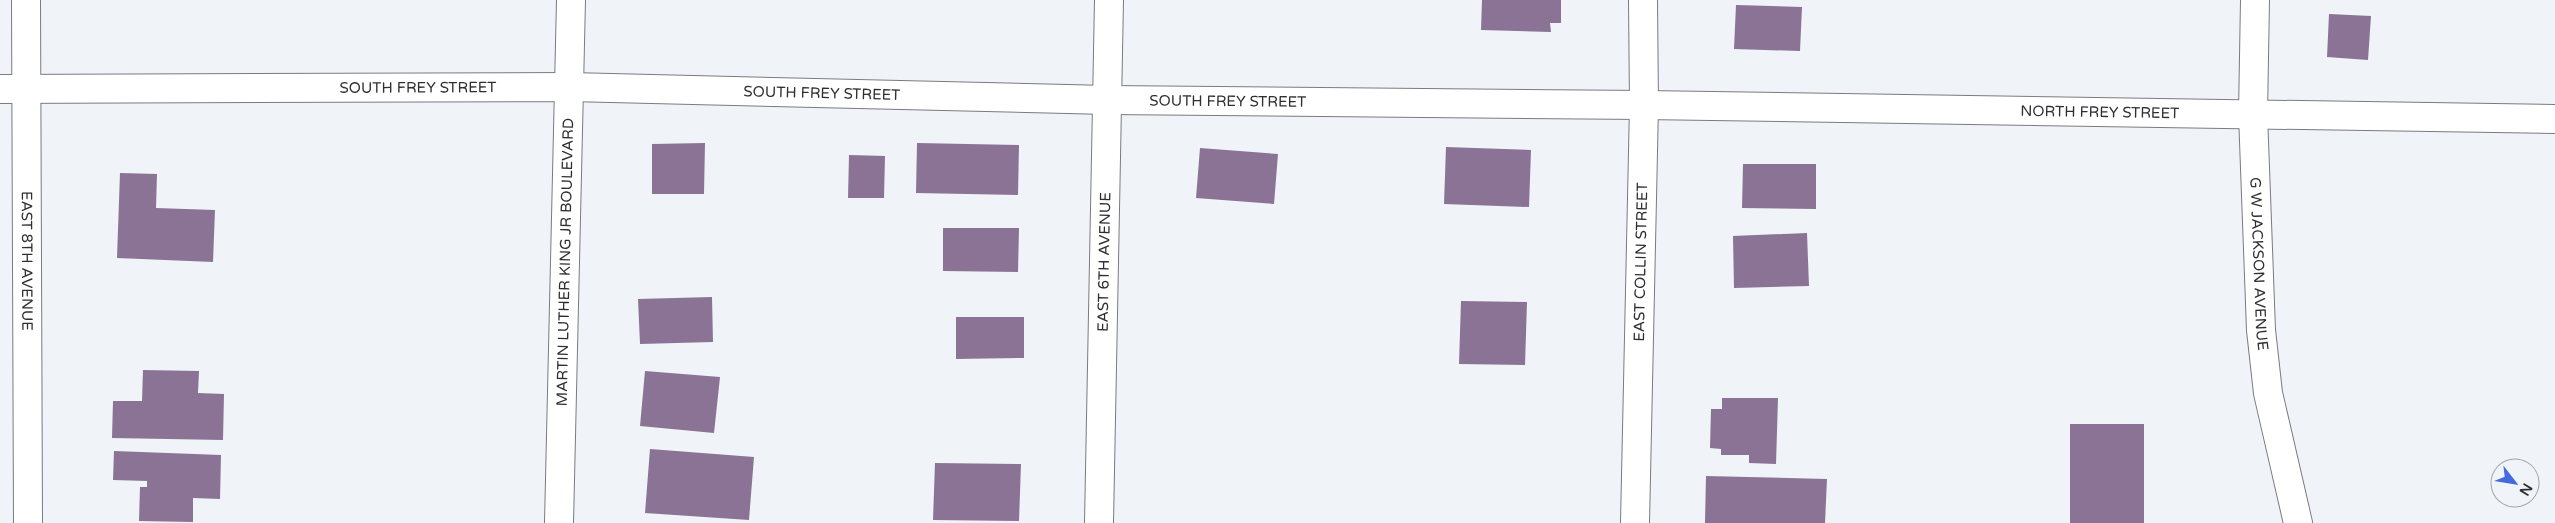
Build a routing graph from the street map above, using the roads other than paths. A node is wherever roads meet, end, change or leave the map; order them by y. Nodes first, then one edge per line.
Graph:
1 (26, 0) edge
2 (571, 0) edge
3 (1109, 0) edge
4 (1643, 0) edge
5 (2255, 0) edge
6 (570, 87) junction
7 (13, 89) edge
8 (1108, 100) junction
9 (1644, 105) junction
10 (2253, 114) junction
11 (2555, 119) edge
12 (28, 523) edge
13 (559, 523) edge
14 (1099, 523) edge
15 (1635, 523) edge
16 (2298, 523) edge

1 - 7 street, EAST 8TH AVENUE
2 - 6 street, MARTIN LUTHER KING JR BOULEVARD
3 - 8 street, EAST 6TH AVENUE
4 - 9 street, EAST COLLIN STREET
5 - 10 street, G W JACKSON AVENUE
6 - 7 street, SOUTH FREY STREET
6 - 8 street, SOUTH FREY STREET
6 - 13 street, MARTIN LUTHER KING JR BOULEVARD
7 - 12 street, EAST 8TH AVENUE
8 - 9 street, SOUTH FREY STREET
8 - 14 street, EAST 6TH AVENUE
9 - 10 street, NORTH FREY STREET
9 - 15 street, EAST COLLIN STREET
10 - 11 street, NORTH FREY STREET
10 - 16 street, G W JACKSON AVENUE

